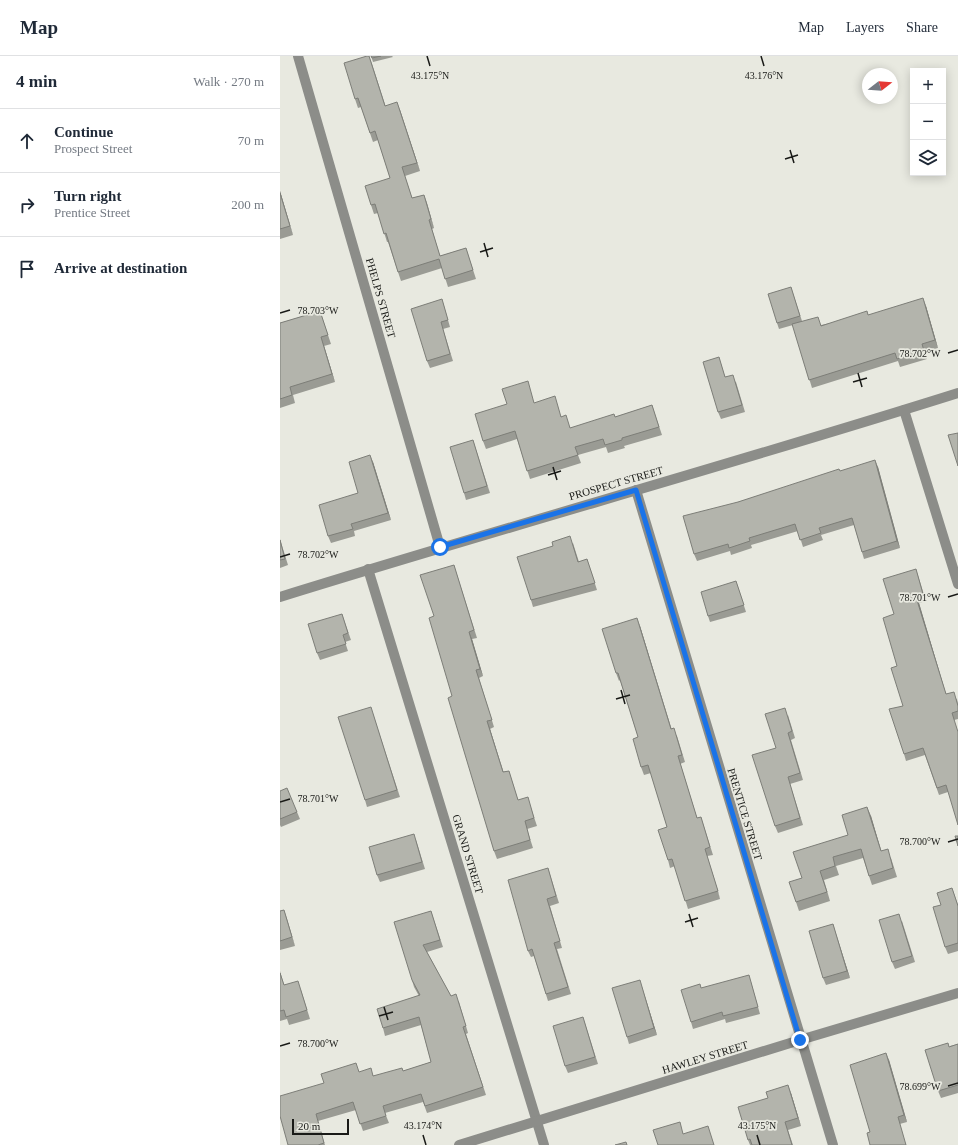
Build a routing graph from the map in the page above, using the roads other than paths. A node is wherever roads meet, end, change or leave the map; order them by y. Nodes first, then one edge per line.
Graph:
1 (298, 56) edge
2 (958, 392) edge
3 (904, 410) junction
4 (636, 490) junction
5 (440, 547) junction
6 (368, 569) junction
7 (958, 584) edge
8 (280, 597) edge
9 (958, 993) edge
10 (800, 1040) junction
11 (537, 1121) junction
12 (459, 1145) edge
13 (544, 1145) edge
14 (833, 1145) edge

1 - 5 street, PHELPS STREET
2 - 3 street, PROSPECT STREET
3 - 4 street, PROSPECT STREET
3 - 7 street
4 - 5 street, PROSPECT STREET
4 - 10 street, PRENTICE STREET
5 - 6 street, PROSPECT STREET
6 - 8 street, PROSPECT STREET
6 - 11 street, GRAND STREET
9 - 10 street, HAWLEY STREET
10 - 11 street, HAWLEY STREET
10 - 14 street, PRENTICE STREET
11 - 12 street, HAWLEY STREET
11 - 13 street, GRAND STREET

